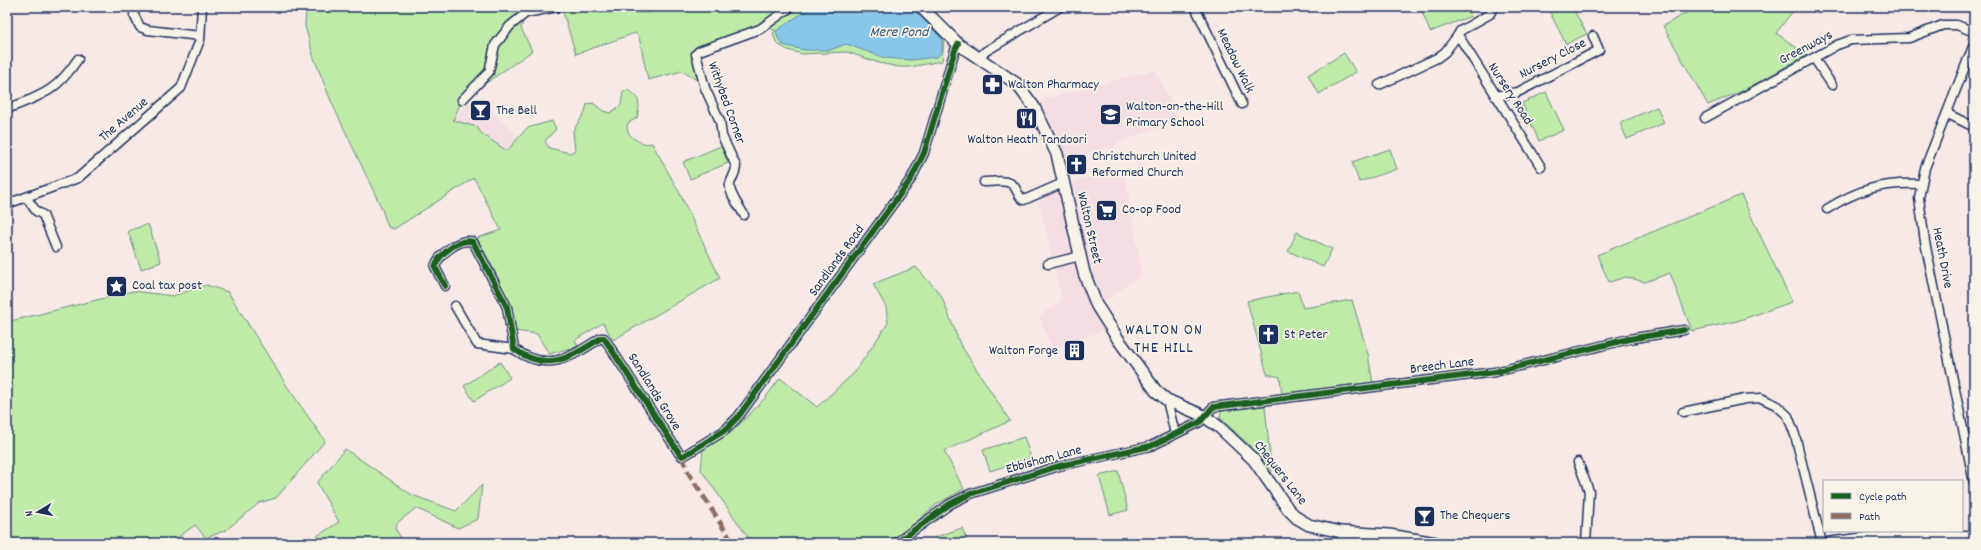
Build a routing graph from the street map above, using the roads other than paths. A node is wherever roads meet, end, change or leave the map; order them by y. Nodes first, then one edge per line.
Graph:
1 (202, 7) edge
2 (557, 7) edge
3 (594, 7) edge
4 (650, 7) edge
5 (791, 7) edge
6 (921, 7) edge
7 (1060, 7) edge
8 (1195, 7) edge
9 (1493, 7) edge
10 (134, 15) dead end
11 (1974, 32) edge
12 (1458, 35) junction
13 (200, 36) junction
14 (1592, 36) dead end
15 (958, 44) junction
16 (1974, 44) edge
17 (978, 58) junction
18 (1814, 58) junction
19 (78, 59) dead end
20 (1379, 85) dead end
21 (1832, 85) dead end
22 (1495, 96) junction
23 (462, 100) dead end
24 (1242, 104) dead end
25 (7, 109) edge
26 (1948, 114) junction
27 (1705, 118) dead end
28 (1974, 127) edge
29 (1541, 167) dead end
30 (984, 182) dead end
31 (1063, 183) junction
32 (1921, 184) junction
33 (26, 197) junction
34 (7, 204) edge
35 (1826, 209) dead end
36 (744, 215) dead end
37 (56, 247) dead end
38 (1080, 256) junction
39 (1048, 264) dead end
40 (445, 286) dead end
41 (455, 306) dead end
42 (1684, 330) dead end
43 (514, 349) junction
44 (1167, 400) junction
45 (1683, 412) dead end
46 (1204, 416) junction
47 (1175, 434) junction
48 (682, 456) joint
49 (1578, 462) dead end
50 (1974, 483) edge
51 (1974, 537) edge
52 (1342, 538) edge
53 (896, 543) edge
54 (1436, 543) edge
55 (1586, 543) edge
56 (1822, 543) edge
57 (1830, 543) edge

1 - 13 street, The Avenue
2 - 23 street
3 - 4 street
5 - 36 street, Withybed Corner
6 - 15 main road, Walton Street
7 - 17 street
8 - 24 street, Meadow Walk
9 - 12 street
10 - 13 street
11 - 18 street, Greenways
12 - 20 street
12 - 22 street, Nursery Road
13 - 33 street, The Avenue
14 - 22 street, Nursery Close
15 - 17 main road, Walton Street
15 - 48 street, Sandlands Road
16 - 26 street, Heath Drive
17 - 31 main road, Walton Street
18 - 21 street
18 - 27 street, Greenways
19 - 25 street
22 - 29 street, Nursery Road
26 - 28 street
26 - 32 street, Heath Drive
30 - 31 street
31 - 38 main road, Walton Street
32 - 35 street
32 - 50 street, Heath Drive
33 - 34 street, The Avenue
33 - 37 street
38 - 39 street
38 - 44 main road, Walton Street
40 - 43 street
41 - 43 street
42 - 46 street, Breech Lane
43 - 48 street, Sandlands Grove
44 - 46 main road, Walton Street
44 - 47 street
45 - 56 street
46 - 47 street, Ebbisham Lane
46 - 52 main road, Chequers Lane
47 - 53 street, Ebbisham Lane
49 - 55 street
51 - 57 main road
52 - 54 main road, Chequers Lane

